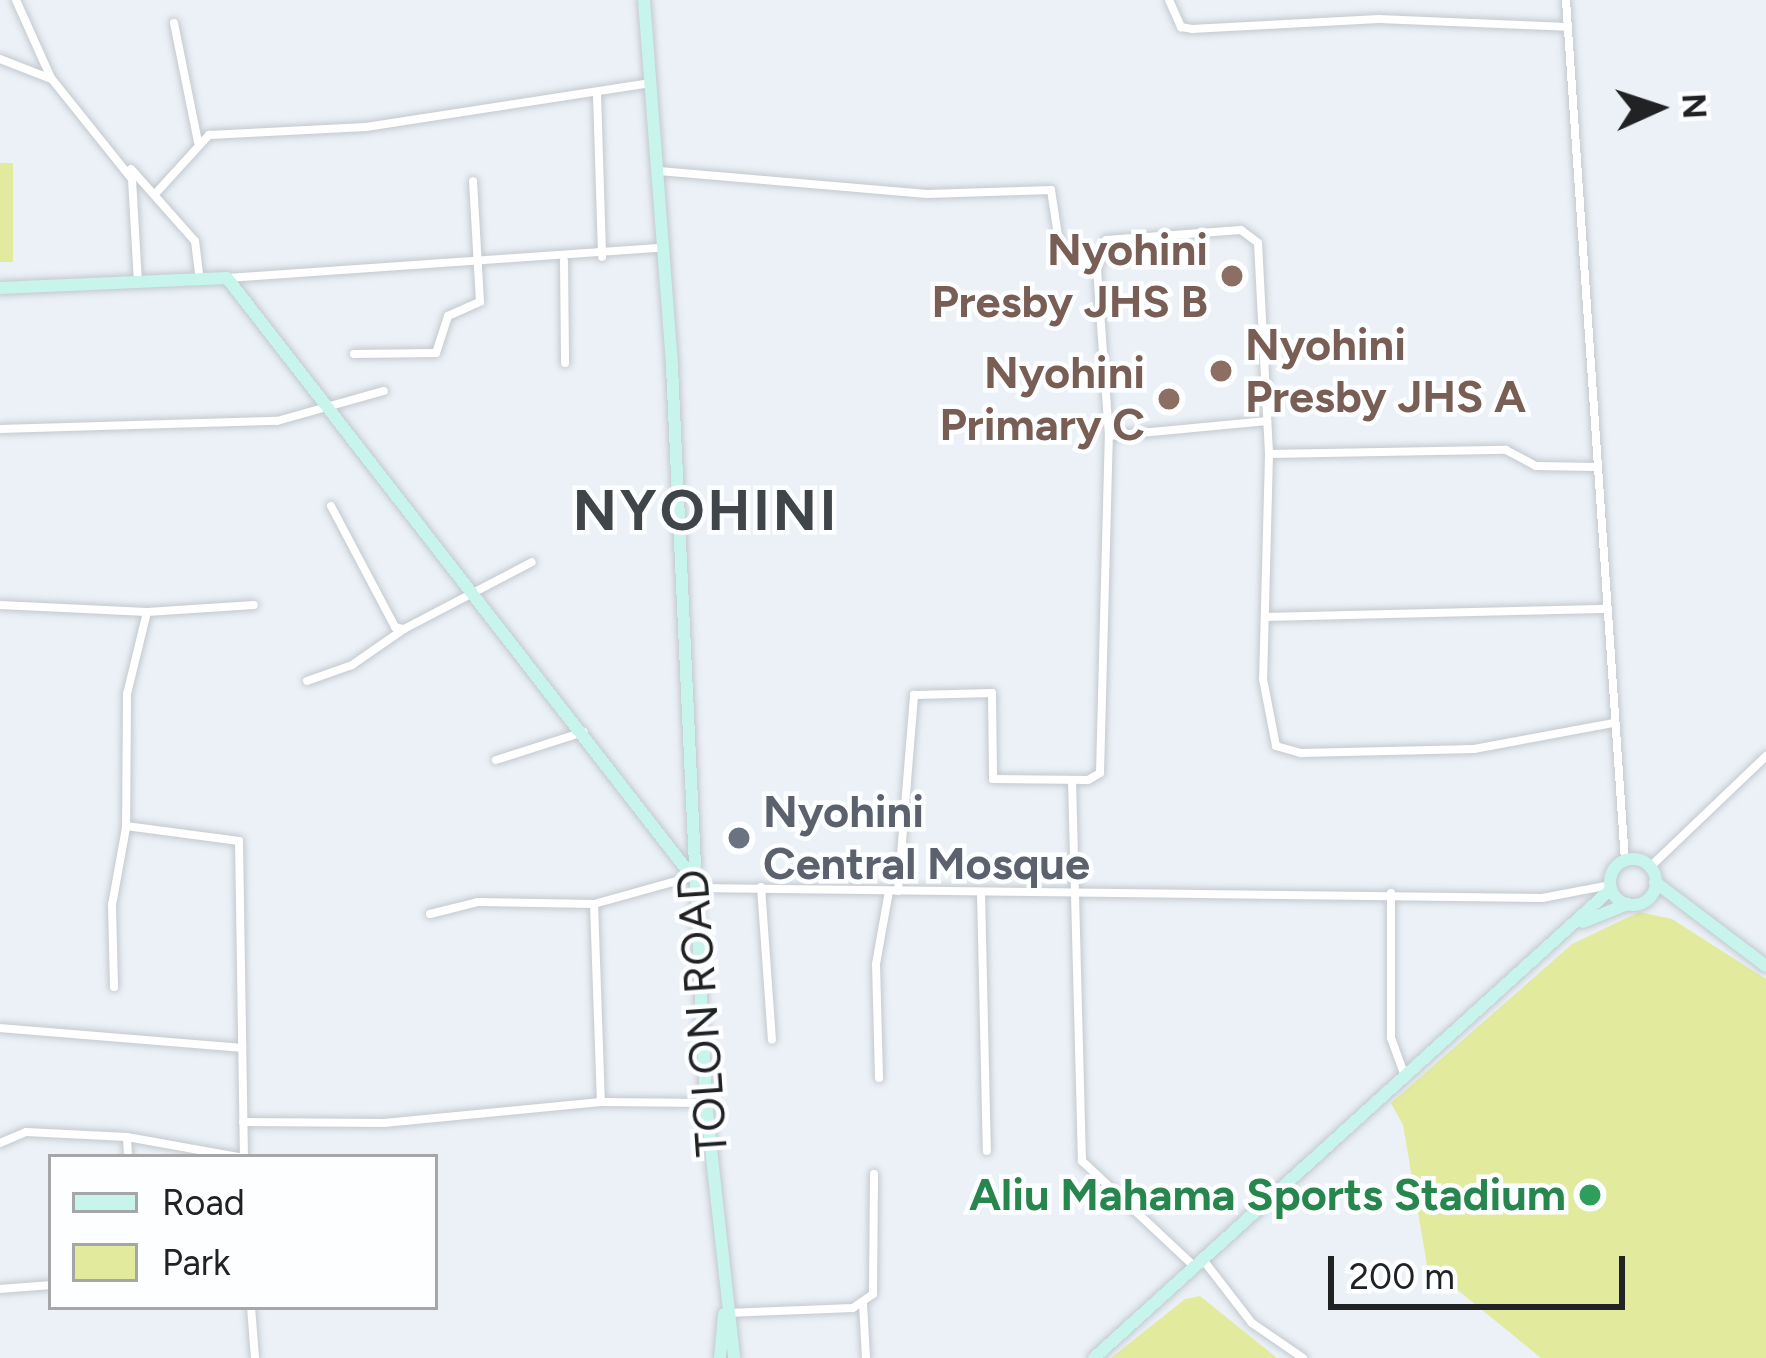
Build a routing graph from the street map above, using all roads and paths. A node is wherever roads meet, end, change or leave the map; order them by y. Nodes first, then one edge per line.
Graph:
1 (16, 0) edge
2 (644, 0) edge
3 (1169, 0) edge
4 (1566, 0) edge
5 (174, 23) dead end
6 (1567, 27) junction
7 (0, 58) edge
8 (51, 78) junction
9 (653, 83) junction
10 (597, 94) junction
11 (198, 142) junction
12 (121, 159) junction
13 (659, 171) junction
14 (473, 181) dead end
15 (156, 193) junction
16 (664, 248) junction
17 (602, 257) junction
18 (564, 261) junction
19 (481, 264) junction
20 (1097, 268) junction
21 (227, 278) junction
22 (200, 279) junction
23 (138, 284) junction
24 (0, 288) edge
25 (354, 354) dead end
26 (565, 363) dead end
27 (384, 391) dead end
28 (327, 411) junction
29 (1267, 421) junction
30 (0, 429) edge
31 (1109, 436) junction
32 (1269, 454) junction
33 (1596, 467) junction
34 (331, 506) dead end
35 (532, 562) dead end
36 (467, 590) junction
37 (0, 605) edge
38 (254, 605) dead end
39 (1606, 610) junction
40 (147, 612) junction
41 (1268, 617) junction
42 (404, 629) junction
43 (307, 681) dead end
44 (1613, 723) junction
45 (585, 731) junction
46 (1766, 756) edge
47 (496, 760) dead end
48 (1072, 780) junction
49 (126, 826) junction
50 (1625, 861) junction
51 (1650, 867) junction
52 (693, 882) junction
53 (1655, 882) junction
54 (761, 887) junction
55 (1611, 887) junction
56 (893, 891) junction
57 (981, 893) junction
58 (1391, 893) junction
59 (1071, 895) junction
60 (1644, 902) junction
61 (594, 904) junction
62 (1628, 904) junction
63 (1676, 905) junction
64 (430, 914) dead end
65 (1582, 922) junction
66 (1766, 966) edge
67 (114, 987) dead end
68 (0, 1028) edge
69 (772, 1040) dead end
70 (242, 1048) junction
71 (1406, 1077) junction
72 (879, 1078) dead end
73 (601, 1102) junction
74 (706, 1103) junction
75 (243, 1122) junction
76 (128, 1137) junction
77 (0, 1143) edge
78 (987, 1150) dead end
79 (128, 1154) edge
80 (224, 1154) edge
81 (241, 1154) edge
82 (874, 1174) dead end
83 (1200, 1265) junction
84 (48, 1285) edge
85 (0, 1289) edge
86 (863, 1303) junction
87 (251, 1310) edge
88 (724, 1313) junction
89 (255, 1358) edge
90 (720, 1358) edge
91 (734, 1358) edge
92 (866, 1358) edge
93 (1094, 1358) edge
94 (1303, 1358) edge

1 - 8 street
2 - 9 main road, TOLON ROAD
3 - 6 street
4 - 6 street
5 - 11 street
6 - 33 street
7 - 8 street
8 - 12 street
9 - 10 street
9 - 13 main road, TOLON ROAD
10 - 11 street
10 - 17 street
11 - 15 street
12 - 15 street
12 - 23 street
13 - 16 main road, TOLON ROAD
13 - 20 street
14 - 19 street
15 - 22 street
16 - 17 street
16 - 52 main road, TOLON ROAD
17 - 18 street
18 - 19 street
18 - 26 street
19 - 21 street
19 - 25 street
20 - 29 street
20 - 31 street
21 - 22 main road
21 - 28 main road
22 - 23 main road
23 - 24 main road
27 - 28 street
28 - 30 street
28 - 36 main road
29 - 31 street
29 - 32 street
31 - 48 street
32 - 33 street
32 - 41 street
33 - 39 street
34 - 42 street
35 - 36 street
36 - 42 street
36 - 45 main road
37 - 40 street
38 - 40 street
39 - 41 street
39 - 44 street
40 - 49 street
41 - 44 street
42 - 43 street
44 - 50 street
45 - 47 street
45 - 52 main road
46 - 51 street
48 - 56 street
48 - 59 street
49 - 67 street
49 - 70 street
50 - 51 main road
50 - 55 main road
51 - 53 main road
52 - 54 street
52 - 61 street
52 - 74 main road, TOLON ROAD
53 - 60 main road
53 - 63 main road
54 - 56 street
54 - 69 street
55 - 58 street
55 - 62 main road
55 - 65 main road
56 - 57 street
56 - 72 street
57 - 59 street
57 - 78 street
58 - 59 street
58 - 71 street
59 - 83 street
60 - 62 main road
60 - 63 main road
61 - 64 street
61 - 73 street
62 - 65 main road
63 - 66 main road
65 - 71 main road
68 - 70 street
70 - 75 street
71 - 83 main road
73 - 74 street
73 - 75 street
74 - 88 main road, TOLON ROAD
75 - 81 street
76 - 77 street
76 - 79 street
76 - 80 street
82 - 86 street
83 - 93 main road
83 - 94 street
84 - 85 street
86 - 88 street
86 - 92 street
87 - 89 street
88 - 90 main road
88 - 91 main road

